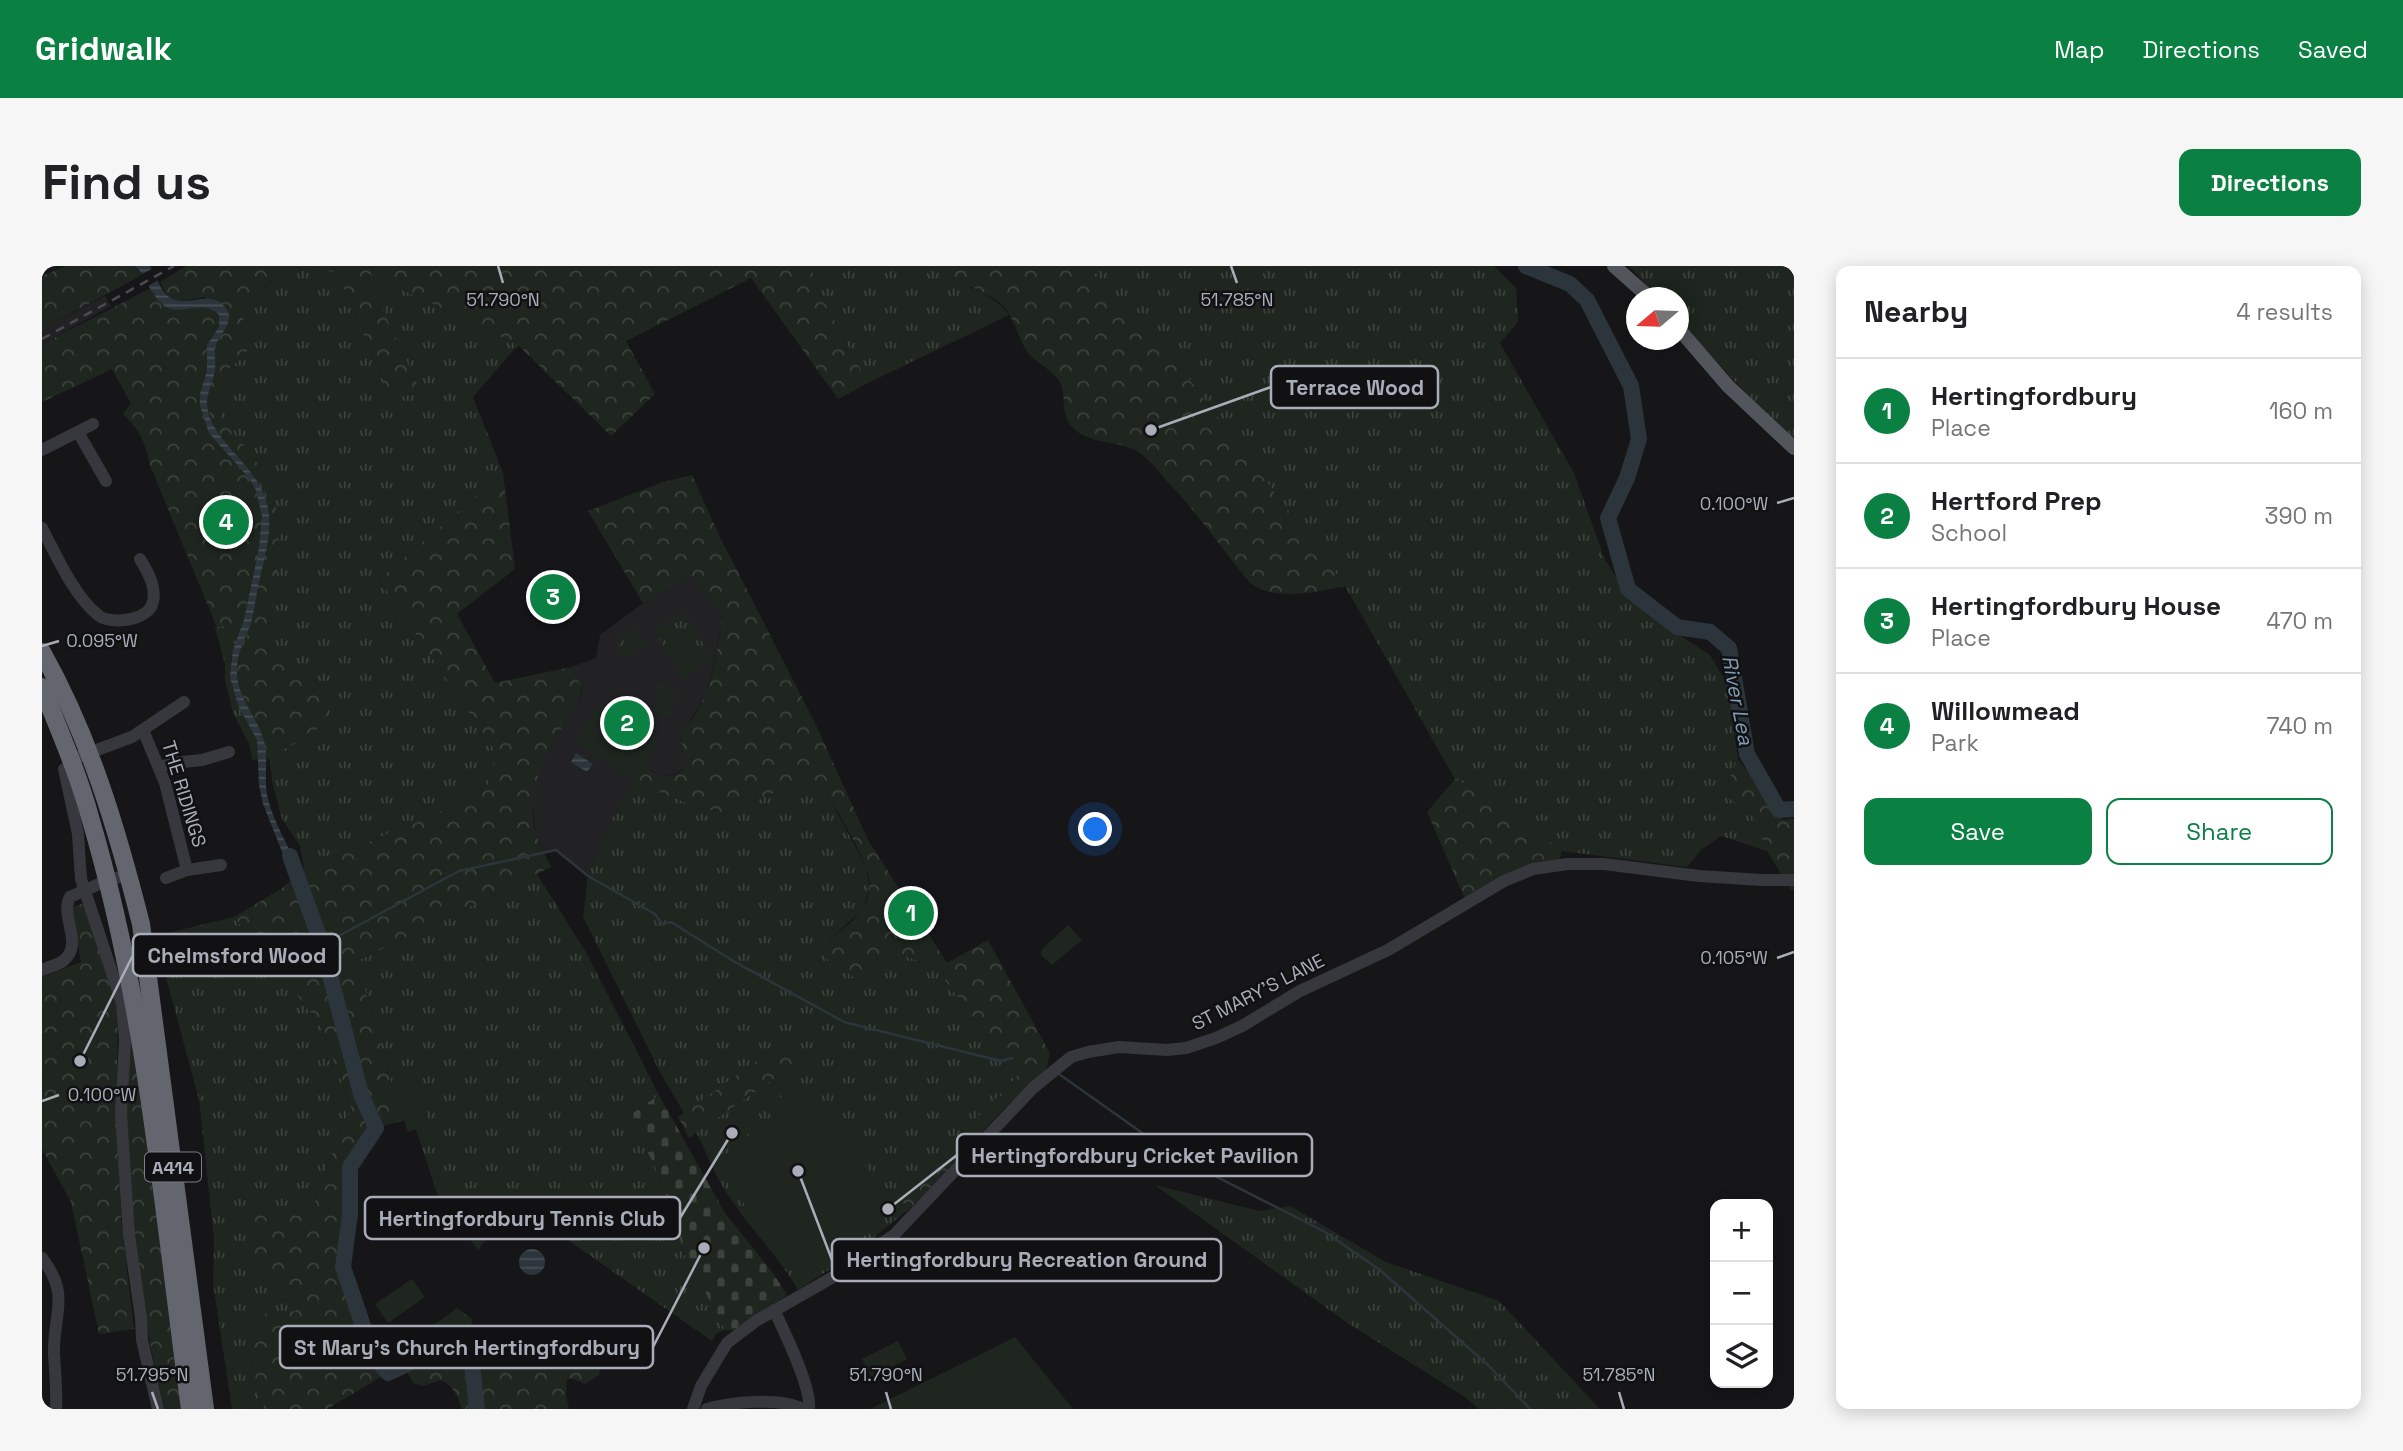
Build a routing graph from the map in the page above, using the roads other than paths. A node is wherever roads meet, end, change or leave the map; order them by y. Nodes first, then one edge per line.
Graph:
1 (1614, 266) edge
2 (1638, 287) edge
3 (1689, 341) edge
4 (93, 424) dead end
5 (78, 432) junction
6 (1794, 448) edge
7 (42, 450) edge
8 (106, 481) dead end
9 (42, 528) edge
10 (140, 559) dead end
11 (42, 652) edge
12 (42, 687) edge
13 (184, 702) dead end
14 (143, 730) junction
15 (229, 752) dead end
16 (90, 753) junction
17 (67, 765) junction
18 (159, 767) junction
19 (221, 865) dead end
20 (187, 870) junction
21 (128, 875) junction
22 (166, 877) dead end
23 (108, 880) junction
24 (1794, 880) edge
25 (84, 890) junction
26 (42, 970) edge
27 (42, 1258) edge
28 (774, 1310) junction
29 (56, 1409) edge
30 (158, 1409) edge
31 (190, 1409) edge
32 (205, 1409) edge
33 (693, 1409) edge
34 (707, 1409) edge
35 (803, 1409) edge
36 (809, 1409) edge

1 - 2 main road
3 - 6 main road
4 - 5 street
5 - 7 street
5 - 8 street
9 - 10 street
11 - 16 highway, A414
12 - 17 highway, A414
13 - 14 street
14 - 16 street
14 - 18 street, THE RIDINGS
15 - 18 street
16 - 17 street
16 - 21 highway, A414
17 - 23 highway, A414
17 - 25 street
18 - 20 street, THE RIDINGS
19 - 20 street, THE RIDINGS
20 - 22 street, THE RIDINGS
21 - 23 street
21 - 32 highway, A414
23 - 25 street
23 - 31 highway, A414
24 - 28 street, ST MARY'S LANE
25 - 26 street
25 - 30 street
27 - 29 street
28 - 33 street, ST MARY'S LANE
28 - 36 street
34 - 35 street

